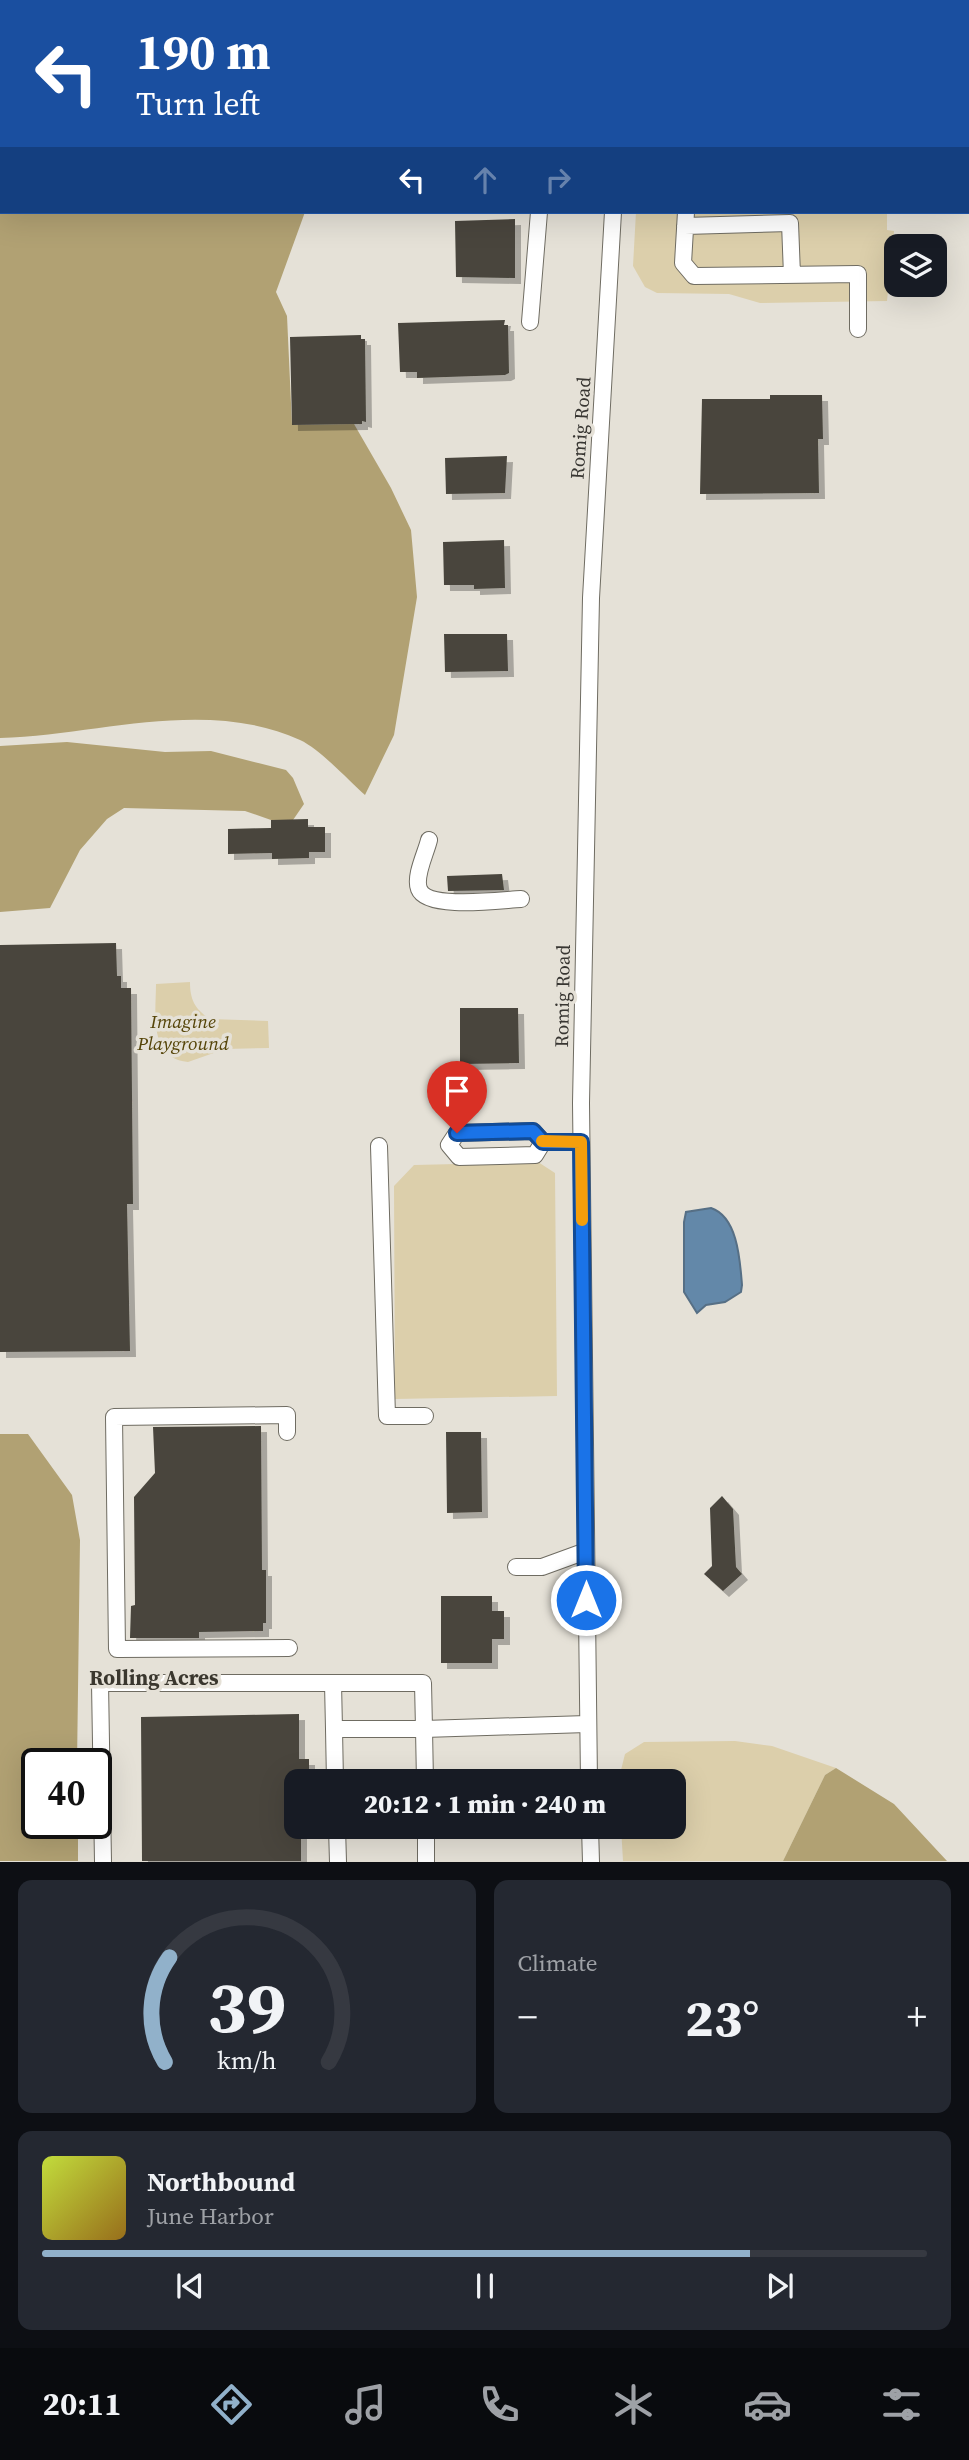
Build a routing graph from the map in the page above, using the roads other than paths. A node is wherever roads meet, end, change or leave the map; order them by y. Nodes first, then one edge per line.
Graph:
1 (539, 214) edge
2 (613, 214) edge
3 (685, 219) edge
4 (792, 275) junction
5 (530, 322) dead end
6 (859, 329) dead end
7 (429, 840) dead end
8 (521, 899) dead end
9 (543, 1142) junction
10 (581, 1142) junction
11 (379, 1146) dead end
12 (425, 1416) dead end
13 (287, 1432) dead end
14 (586, 1551) junction
15 (516, 1567) dead end
16 (289, 1648) dead end
17 (333, 1683) junction
18 (587, 1724) junction
19 (424, 1728) junction
20 (334, 1729) junction
21 (335, 1769) edge
22 (425, 1769) edge
23 (589, 1769) edge
24 (337, 1839) edge
25 (426, 1839) edge
26 (590, 1839) edge
27 (103, 1861) edge
28 (338, 1861) edge
29 (426, 1861) edge
30 (591, 1861) edge

1 - 5 street
2 - 10 street, Romig Road
3 - 4 street
3 - 4 street
4 - 6 street
7 - 8 street
9 - 9 street
9 - 10 street
10 - 14 street, Romig Road
11 - 12 street
13 - 16 street
14 - 15 street
14 - 18 street, Romig Road
17 - 19 street
17 - 20 street
17 - 27 street
18 - 19 street
18 - 23 street, Romig Road
19 - 20 street
19 - 22 street
20 - 21 street
24 - 28 street
25 - 29 street
26 - 30 street

